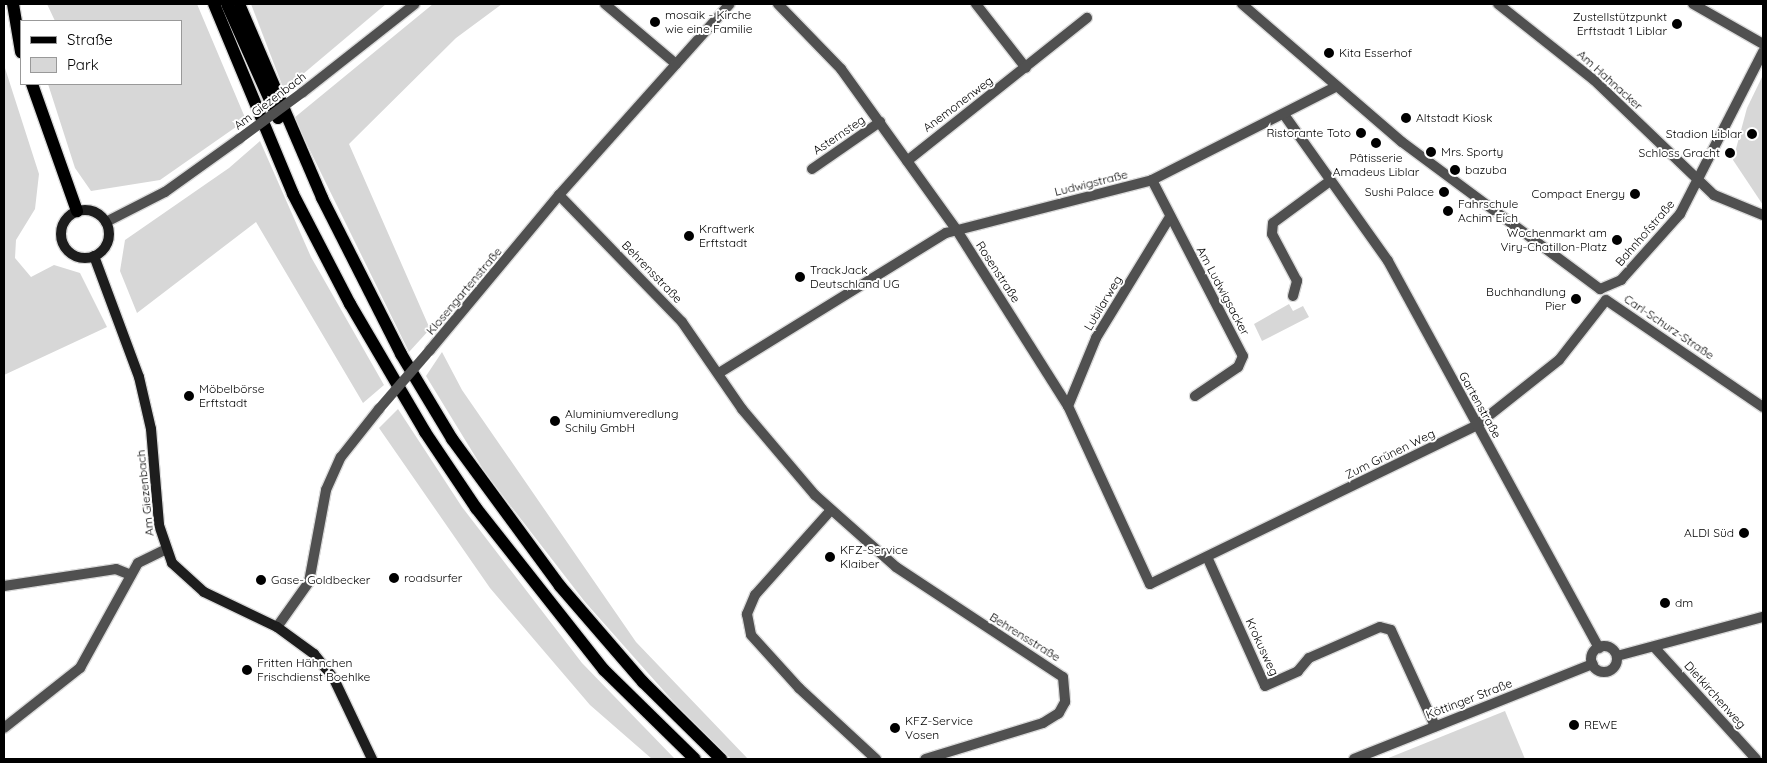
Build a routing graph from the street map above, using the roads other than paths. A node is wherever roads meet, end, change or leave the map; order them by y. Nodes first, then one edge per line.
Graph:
1 (13, 4) edge
2 (214, 4) edge
3 (227, 4) edge
4 (239, 4) edge
5 (415, 4) edge
6 (606, 4) edge
7 (730, 4) edge
8 (778, 4) edge
9 (976, 4) edge
10 (1242, 4) edge
11 (1498, 4) edge
12 (1516, 4) edge
13 (1693, 4) edge
14 (1509, 12) junction
15 (1087, 18) dead end
16 (1763, 44) edge
17 (20, 46) edge
18 (1763, 52) edge
19 (676, 64) junction
20 (1026, 68) junction
21 (32, 85) edge
22 (1335, 88) junction
23 (1285, 116) junction
24 (880, 122) junction
25 (907, 161) junction
26 (812, 169) dead end
27 (1152, 180) junction
28 (1330, 181) junction
29 (1700, 181) junction
30 (560, 195) junction
31 (322, 198) junction
32 (77, 211) junction
33 (1763, 214) edge
34 (1170, 217) junction
35 (106, 222) junction
36 (956, 229) junction
37 (94, 256) junction
38 (1606, 289) junction
39 (1292, 296) dead end
40 (1606, 300) junction
41 (719, 373) junction
42 (1195, 396) dead end
43 (1068, 406) junction
44 (1763, 407) edge
45 (1477, 425) junction
46 (831, 510) junction
47 (165, 550) junction
48 (1208, 559) junction
49 (131, 575) junction
50 (1150, 584) joint
51 (4, 586) edge
52 (1763, 617) edge
53 (277, 627) junction
54 (1599, 648) junction
55 (1655, 648) junction
56 (1617, 656) junction
57 (1592, 664) junction
58 (1435, 726) junction
59 (4, 728) edge
60 (372, 759) edge
61 (695, 759) edge
62 (721, 759) edge
63 (876, 759) edge
64 (925, 759) edge
65 (1354, 759) edge
66 (1756, 759) edge

1 - 17 main road
2 - 61 main road
3 - 31 main road
4 - 31 main road
5 - 35 street, Am Giezenbach, bridge
6 - 19 street
7 - 19 street, Klosengartenstraße
8 - 24 street, Rosenstraße
9 - 20 street
10 - 22 street
11 - 14 street, Am Hahnacker
12 - 14 street
13 - 16 street
14 - 29 street, Am Hahnacker
15 - 20 street, Anemonenweg
18 - 29 street, Bahnhofstraße
19 - 30 street, Klosengartenstraße
20 - 25 street, Anemonenweg
21 - 32 main road
22 - 23 street, Ludwigstraße
22 - 38 street
23 - 27 street, Ludwigstraße
23 - 28 street, Gartenstraße
24 - 25 street, Rosenstraße
24 - 26 street, Asternsteg
25 - 36 street, Rosenstraße
27 - 34 street, Am Ludwigsacker
27 - 36 street, Ludwigstraße
28 - 39 street
28 - 45 street, Gartenstraße
29 - 33 street, Am Hahnacker
29 - 38 street, Bahnhofstraße
30 - 41 street, Behrensstraße
30 - 53 street, Klosengartenstraße, bridge
31 - 62 main road
32 - 35 main road
32 - 37 main road
34 - 42 street, Am Ludwigsacker
34 - 43 street, Lubilarweg
35 - 37 main road
36 - 41 street, Ludwigstraße
36 - 43 street, Rosenstraße
37 - 47 main road, Am Giezenbach
38 - 40 street, Carl-Schurz-Straße
40 - 44 street, Carl-Schurz-Straße
40 - 45 street, Zum Grünen Weg
41 - 46 street, Behrensstraße
43 - 50 street, Rosenstraße
45 - 48 street, Zum Grünen Weg
45 - 54 street, Gartenstraße
46 - 63 street
46 - 64 street, Behrensstraße
47 - 49 street, Am Giezenbach
47 - 53 main road
48 - 50 street, Zum Grünen Weg
48 - 58 street, Krokusweg
49 - 51 street
49 - 59 street, Am Giezenbach
52 - 55 street
53 - 60 main road
54 - 56 street
54 - 57 street
55 - 56 street
55 - 66 street, Dietkirchenweg
56 - 57 street
57 - 58 street, Köttinger Straße
58 - 65 street, Köttinger Straße

